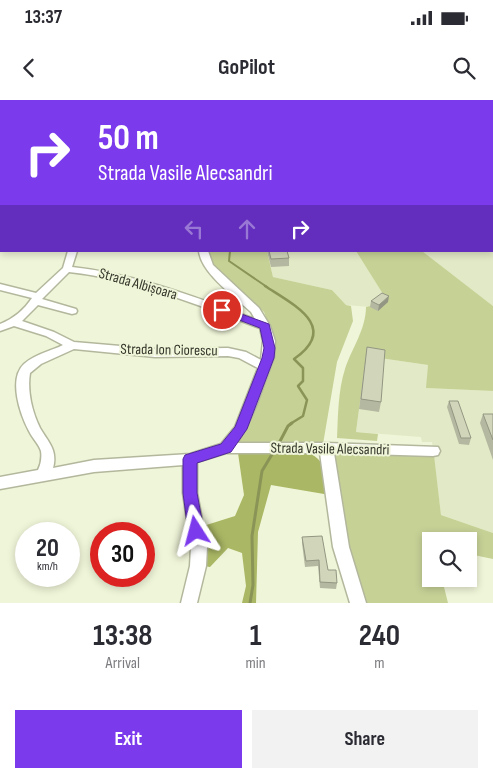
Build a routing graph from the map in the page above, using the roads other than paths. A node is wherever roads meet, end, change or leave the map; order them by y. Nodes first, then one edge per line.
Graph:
1 (73, 252) edge
2 (203, 252) edge
3 (67, 268) junction
4 (0, 287) edge
5 (37, 299) junction
6 (72, 311) dead end
7 (14, 322) junction
8 (265, 326) junction
9 (0, 328) edge
10 (72, 345) junction
11 (265, 366) junction
12 (226, 448) junction
13 (326, 448) junction
14 (433, 451) dead end
15 (190, 459) junction
16 (44, 474) junction
17 (0, 483) edge
18 (188, 603) edge
19 (358, 603) edge

1 - 3 street
2 - 8 street
3 - 5 street
3 - 8 street, Strada Albișoara
4 - 5 street
5 - 6 street
5 - 7 street
7 - 9 street
7 - 10 street, Strada Ion Ciorescu
8 - 11 street
10 - 11 street, Strada Ion Ciorescu
10 - 16 street
11 - 12 street
12 - 13 street, Strada Vasile Alecsandri
12 - 15 street, Strada Vasile Alecsandri
13 - 14 street, Strada Vasile Alecsandri
13 - 19 street
15 - 16 street, Strada Vasile Alecsandri
15 - 18 street
16 - 17 street, Strada Vasile Alecsandri

